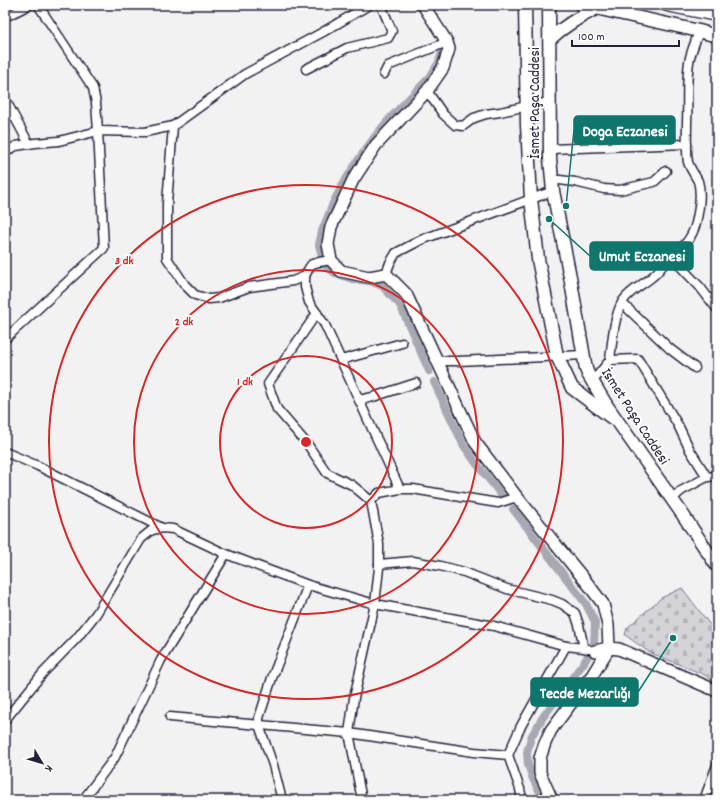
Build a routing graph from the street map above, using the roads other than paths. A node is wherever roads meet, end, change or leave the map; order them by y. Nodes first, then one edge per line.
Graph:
1 (29, 5) edge
2 (38, 5) edge
3 (369, 5) edge
4 (381, 5) edge
5 (423, 5) edge
6 (525, 5) edge
7 (550, 5) edge
8 (582, 5) edge
9 (667, 5) edge
10 (20, 7) edge
11 (597, 8) junction
12 (717, 15) edge
13 (5, 17) edge
14 (700, 31) junction
15 (717, 36) edge
16 (550, 39) junction
17 (447, 42) junction
18 (306, 69) dead end
19 (384, 74) dead end
20 (427, 91) junction
21 (5, 99) edge
22 (550, 102) junction
23 (528, 106) junction
24 (173, 126) junction
25 (98, 131) junction
26 (29, 144) junction
27 (687, 144) junction
28 (550, 149) junction
29 (5, 152) edge
30 (666, 171) dead end
31 (552, 185) junction
32 (531, 199) junction
33 (673, 257) junction
34 (326, 261) junction
35 (386, 274) junction
36 (304, 276) junction
37 (622, 303) junction
38 (717, 309) edge
39 (317, 313) junction
40 (5, 339) edge
41 (402, 344) dead end
42 (584, 355) junction
43 (557, 356) junction
44 (341, 360) junction
45 (610, 360) junction
46 (436, 361) junction
47 (695, 368) dead end
48 (592, 381) junction
49 (416, 383) dead end
50 (359, 400) junction
51 (619, 423) junction
52 (5, 452) edge
53 (717, 476) edge
54 (708, 477) junction
55 (400, 489) junction
56 (517, 497) junction
57 (672, 498) junction
58 (371, 501) junction
59 (162, 528) junction
60 (226, 554) junction
61 (379, 564) junction
62 (717, 566) edge
63 (308, 585) junction
64 (375, 604) junction
65 (566, 646) junction
66 (609, 648) junction
67 (589, 649) junction
68 (717, 691) edge
69 (170, 717) dead end
70 (5, 720) edge
71 (259, 725) junction
72 (349, 733) junction
73 (508, 755) junction
74 (717, 765) edge
75 (83, 800) edge
76 (282, 800) edge
77 (362, 800) edge
78 (522, 800) edge
79 (552, 800) edge
80 (704, 800) edge

1 - 10 street
2 - 25 street
3 - 24 street
4 - 18 street
5 - 17 street
6 - 23 main road
7 - 16 main road, İsmet Paşa Caddesi
8 - 11 main road
9 - 12 main road
10 - 13 street
11 - 14 main road
11 - 16 main road
14 - 15 main road
14 - 27 street
16 - 22 main road, İsmet Paşa Caddesi
17 - 19 street
17 - 20 street
20 - 23 street
20 - 34 street
21 - 26 street
22 - 23 street
22 - 28 main road, İsmet Paşa Caddesi
23 - 32 main road
24 - 25 street
24 - 36 street
25 - 26 street
25 - 40 street
26 - 29 street
27 - 28 street
27 - 33 street
28 - 31 main road, İsmet Paşa Caddesi
30 - 31 street
31 - 32 street
31 - 42 main road, İsmet Paşa Caddesi
32 - 35 street
32 - 43 main road
33 - 37 street
33 - 38 street
34 - 35 street
34 - 36 street
35 - 46 street
36 - 39 street
37 - 45 street
37 - 47 street
39 - 44 street
39 - 58 street
41 - 44 street
42 - 43 street
42 - 48 main road, İsmet Paşa Caddesi
43 - 46 street
43 - 51 main road
44 - 50 street
45 - 48 street
45 - 54 street
46 - 56 street
48 - 51 main road, İsmet Paşa Caddesi
49 - 50 street
50 - 55 street
51 - 57 main road, İsmet Paşa Caddesi
52 - 59 street
53 - 54 street
54 - 57 street
55 - 56 street
55 - 58 street
56 - 66 street
57 - 62 main road, İsmet Paşa Caddesi
58 - 61 street
59 - 60 street
59 - 70 street
60 - 63 street
60 - 75 street
61 - 64 street
61 - 67 street
63 - 64 street
63 - 71 street
64 - 65 street
64 - 72 street
65 - 67 street
65 - 73 street
66 - 67 street
66 - 68 street
66 - 79 street
69 - 71 street
71 - 72 street
71 - 76 street
72 - 73 street
72 - 77 street
73 - 78 street
74 - 80 street

